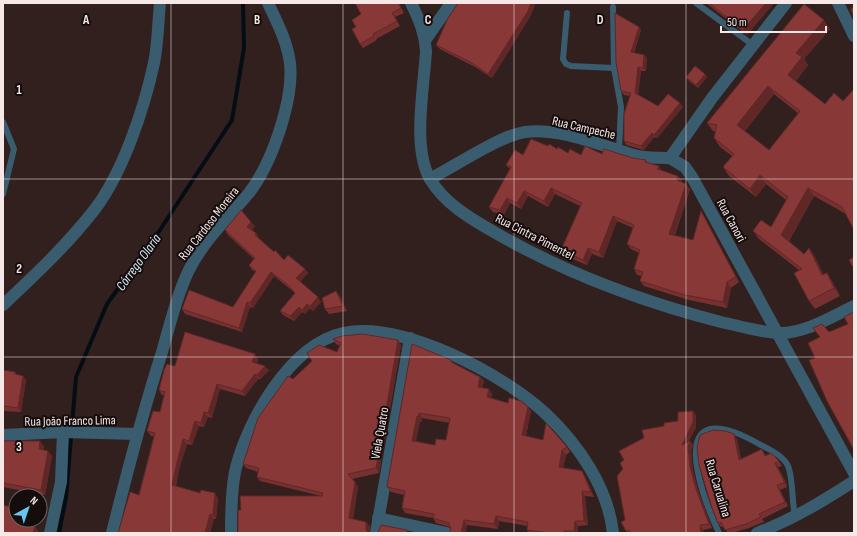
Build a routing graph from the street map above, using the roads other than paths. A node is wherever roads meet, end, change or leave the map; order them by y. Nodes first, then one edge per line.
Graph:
1 (160, 3) edge
2 (268, 3) edge
3 (411, 3) edge
4 (451, 3) edge
5 (696, 3) edge
6 (786, 3) edge
7 (838, 3) edge
8 (613, 7) dead end
9 (567, 13) dead end
10 (854, 36) edge
11 (426, 39) junction
12 (753, 45) junction
13 (614, 68) junction
14 (3, 122) edge
15 (619, 150) junction
16 (670, 158) junction
17 (430, 179) junction
18 (3, 194) edge
19 (3, 305) edge
20 (854, 306) edge
21 (779, 333) junction
22 (410, 338) junction
23 (66, 432) junction
24 (137, 434) junction
25 (3, 435) edge
26 (854, 473) edge
27 (854, 481) edge
28 (794, 517) junction
29 (378, 518) junction
30 (50, 533) edge
31 (112, 533) edge
32 (231, 533) edge
33 (376, 533) edge
34 (447, 533) edge
35 (614, 533) edge
36 (719, 533) edge
37 (757, 533) edge

1 - 19 street
2 - 24 street, Rua Cardoso Moreira
3 - 11 street, Rua Cintra Pimentel
4 - 11 street
5 - 12 lane
6 - 12 street
7 - 10 street
8 - 13 lane
9 - 13 lane
11 - 17 street, Rua Cintra Pimentel
12 - 16 street
13 - 15 lane
14 - 18 lane
15 - 16 street, Rua Campeche
15 - 17 street, Rua Campeche
16 - 21 street, Rua Canori
17 - 21 street, Rua Cintra Pimentel
20 - 21 street, Rua Cintra Pimentel
21 - 26 street, Rua Canori
22 - 29 street, Viela Quatro
22 - 32 street
22 - 35 street
23 - 24 street, Rua João Franco Lima
23 - 25 street, Rua João Franco Lima
23 - 30 street
24 - 31 street, Rua Cardoso Moreira
27 - 28 street
28 - 36 lane, Rua Carualina
28 - 37 street
29 - 33 street, Viela Quatro
29 - 34 street

